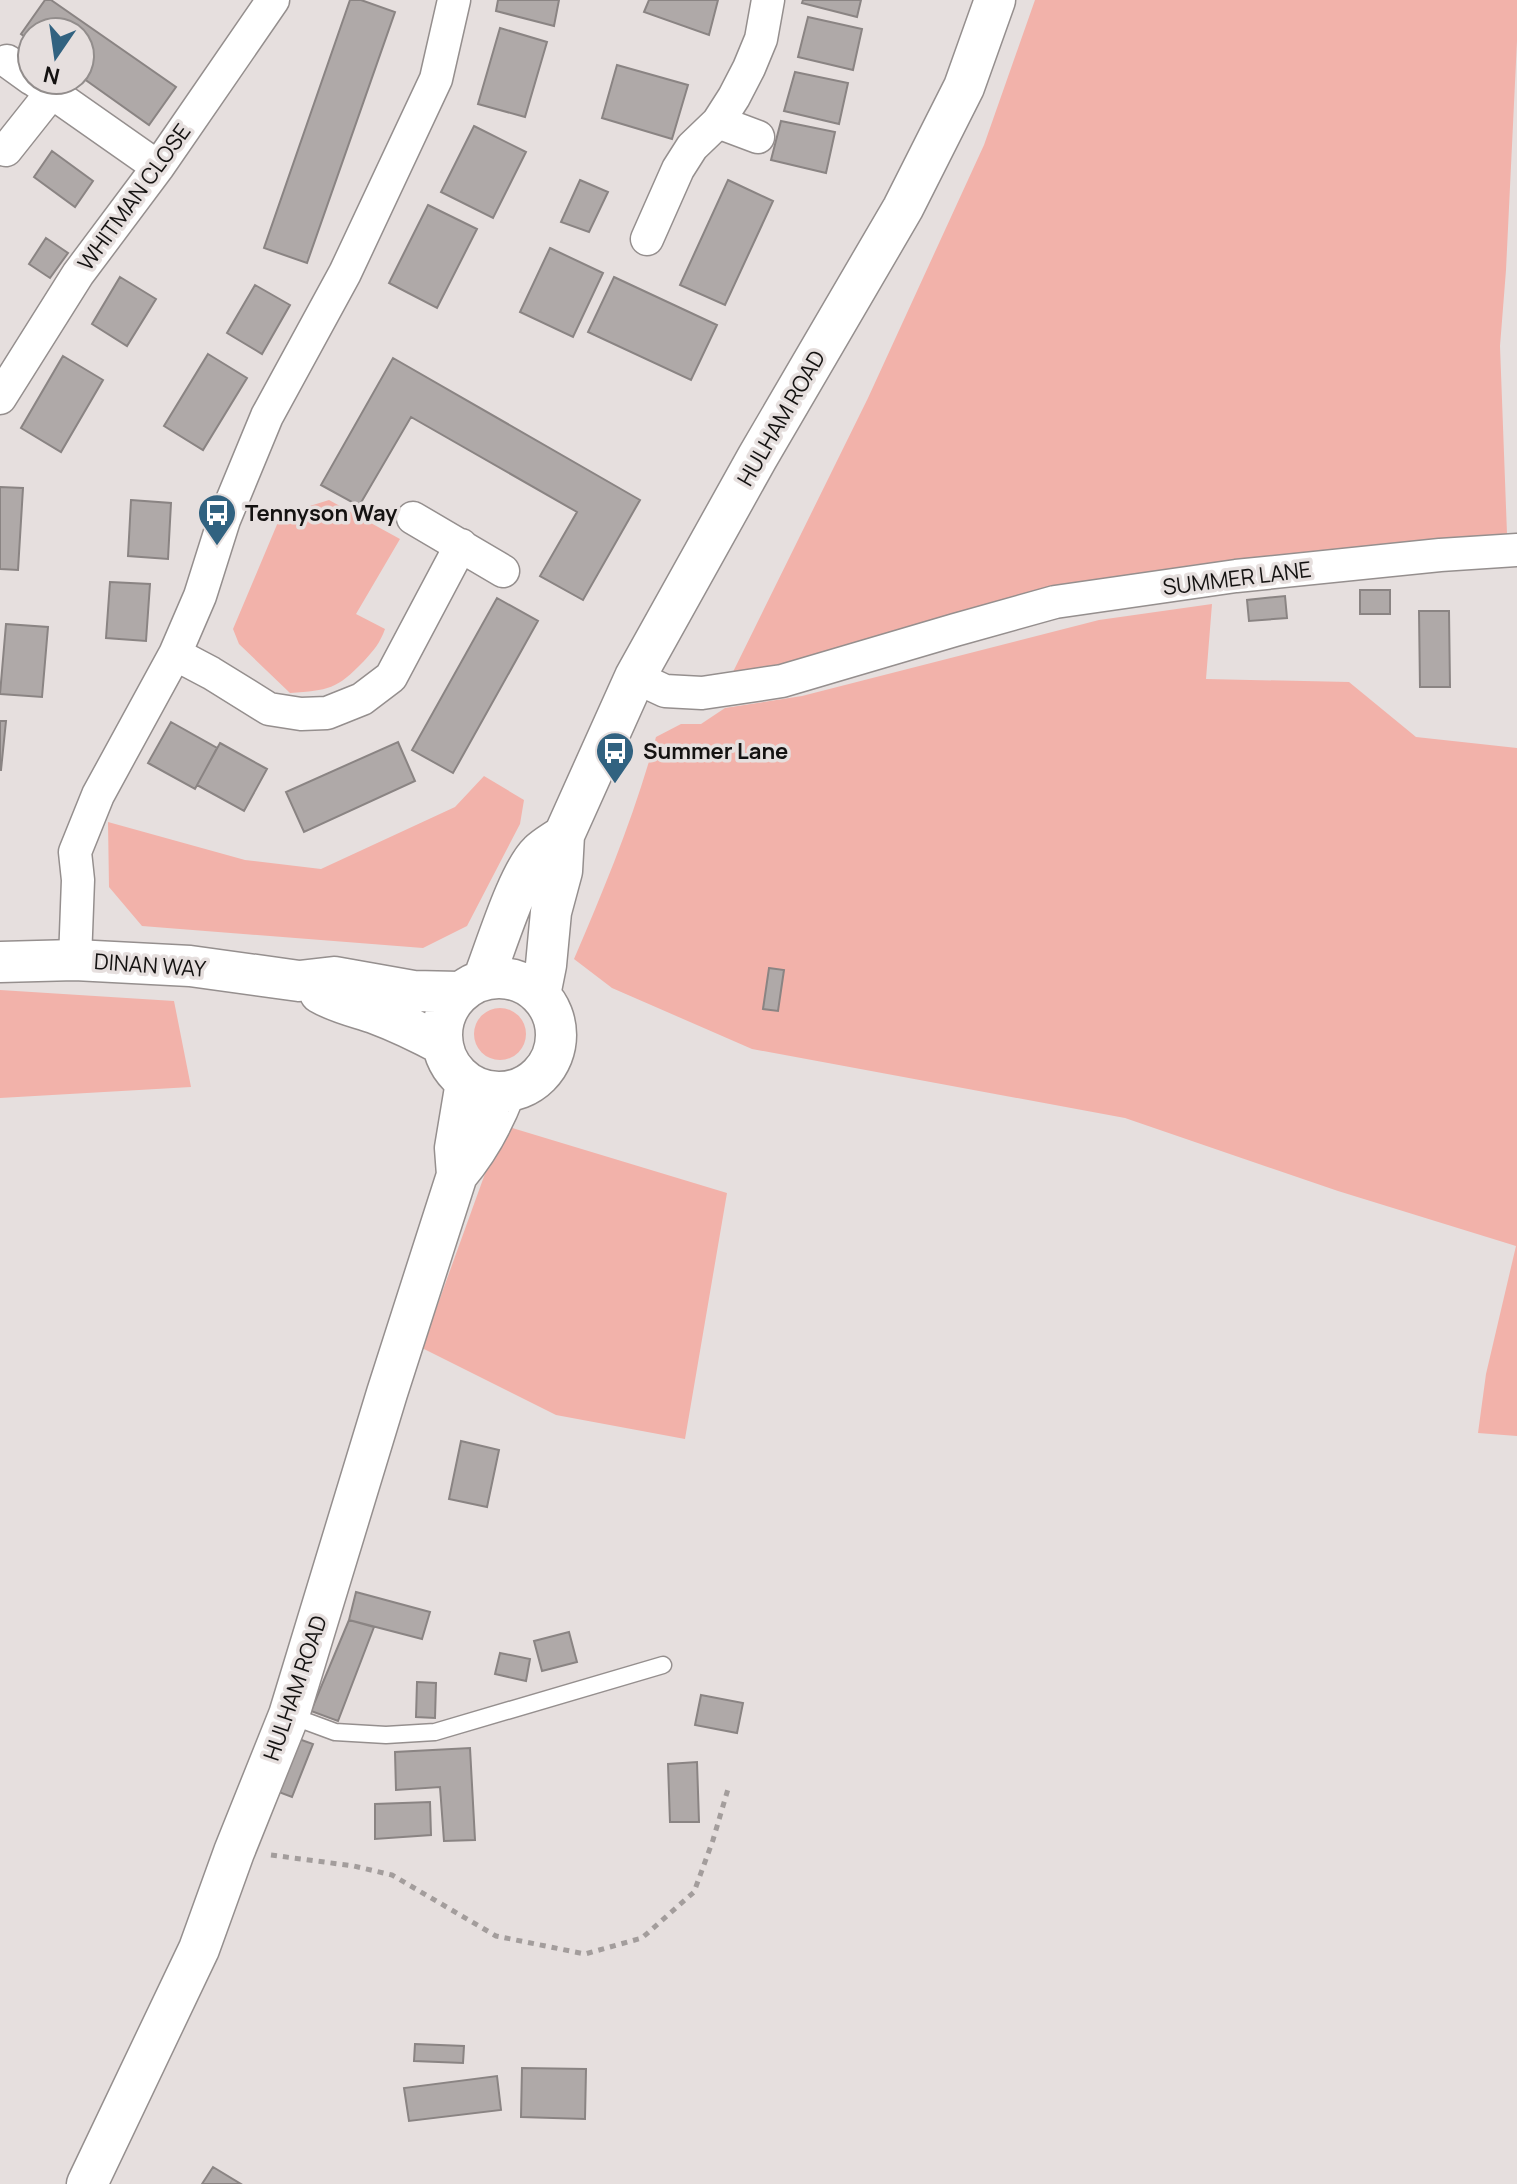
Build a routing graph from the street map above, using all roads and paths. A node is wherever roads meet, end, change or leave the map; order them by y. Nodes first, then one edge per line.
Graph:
1 (273, 0) edge
2 (454, 0) edge
3 (768, 0) edge
4 (995, 0) edge
5 (25, 96) edge
6 (57, 96) edge
7 (718, 122) junction
8 (758, 137) dead end
9 (6, 150) dead end
10 (158, 167) junction
11 (647, 239) dead end
12 (0, 398) edge
13 (413, 518) dead end
14 (461, 545) junction
15 (1517, 550) edge
16 (503, 571) dead end
17 (175, 654) junction
18 (635, 677) junction
19 (564, 835) junction
20 (75, 960) junction
21 (0, 962) edge
22 (299, 981) junction
23 (472, 986) junction
24 (540, 995) junction
25 (443, 1045) junction
26 (466, 1082) junction
27 (505, 1092) junction
28 (457, 1175) junction
29 (663, 1665) dead end
30 (289, 1715) junction
31 (728, 1789) dead end
32 (234, 1852) junction
33 (87, 2184) edge

1 - 10 street, WHITMAN CLOSE
2 - 17 street
3 - 7 street
4 - 18 street, HULHAM ROAD
5 - 9 street
6 - 10 street
7 - 8 street
7 - 11 street
10 - 12 street, WHITMAN CLOSE
13 - 14 street
14 - 16 street
14 - 17 street
15 - 18 street, SUMMER LANE
17 - 20 street
18 - 19 street, HULHAM ROAD
19 - 23 street, HULHAM ROAD
19 - 24 street, HULHAM ROAD
20 - 21 street, DINAN WAY
20 - 22 street, DINAN WAY
22 - 23 street, DINAN WAY
22 - 25 street, DINAN WAY
23 - 24 street
23 - 25 street, HULHAM ROAD
24 - 27 street
25 - 26 street
26 - 27 street
26 - 28 street, HULHAM ROAD
27 - 28 street, HULHAM ROAD
28 - 30 street, HULHAM ROAD
29 - 30 lane
30 - 32 street, HULHAM ROAD
31 - 32 path
32 - 33 street, HULHAM ROAD

